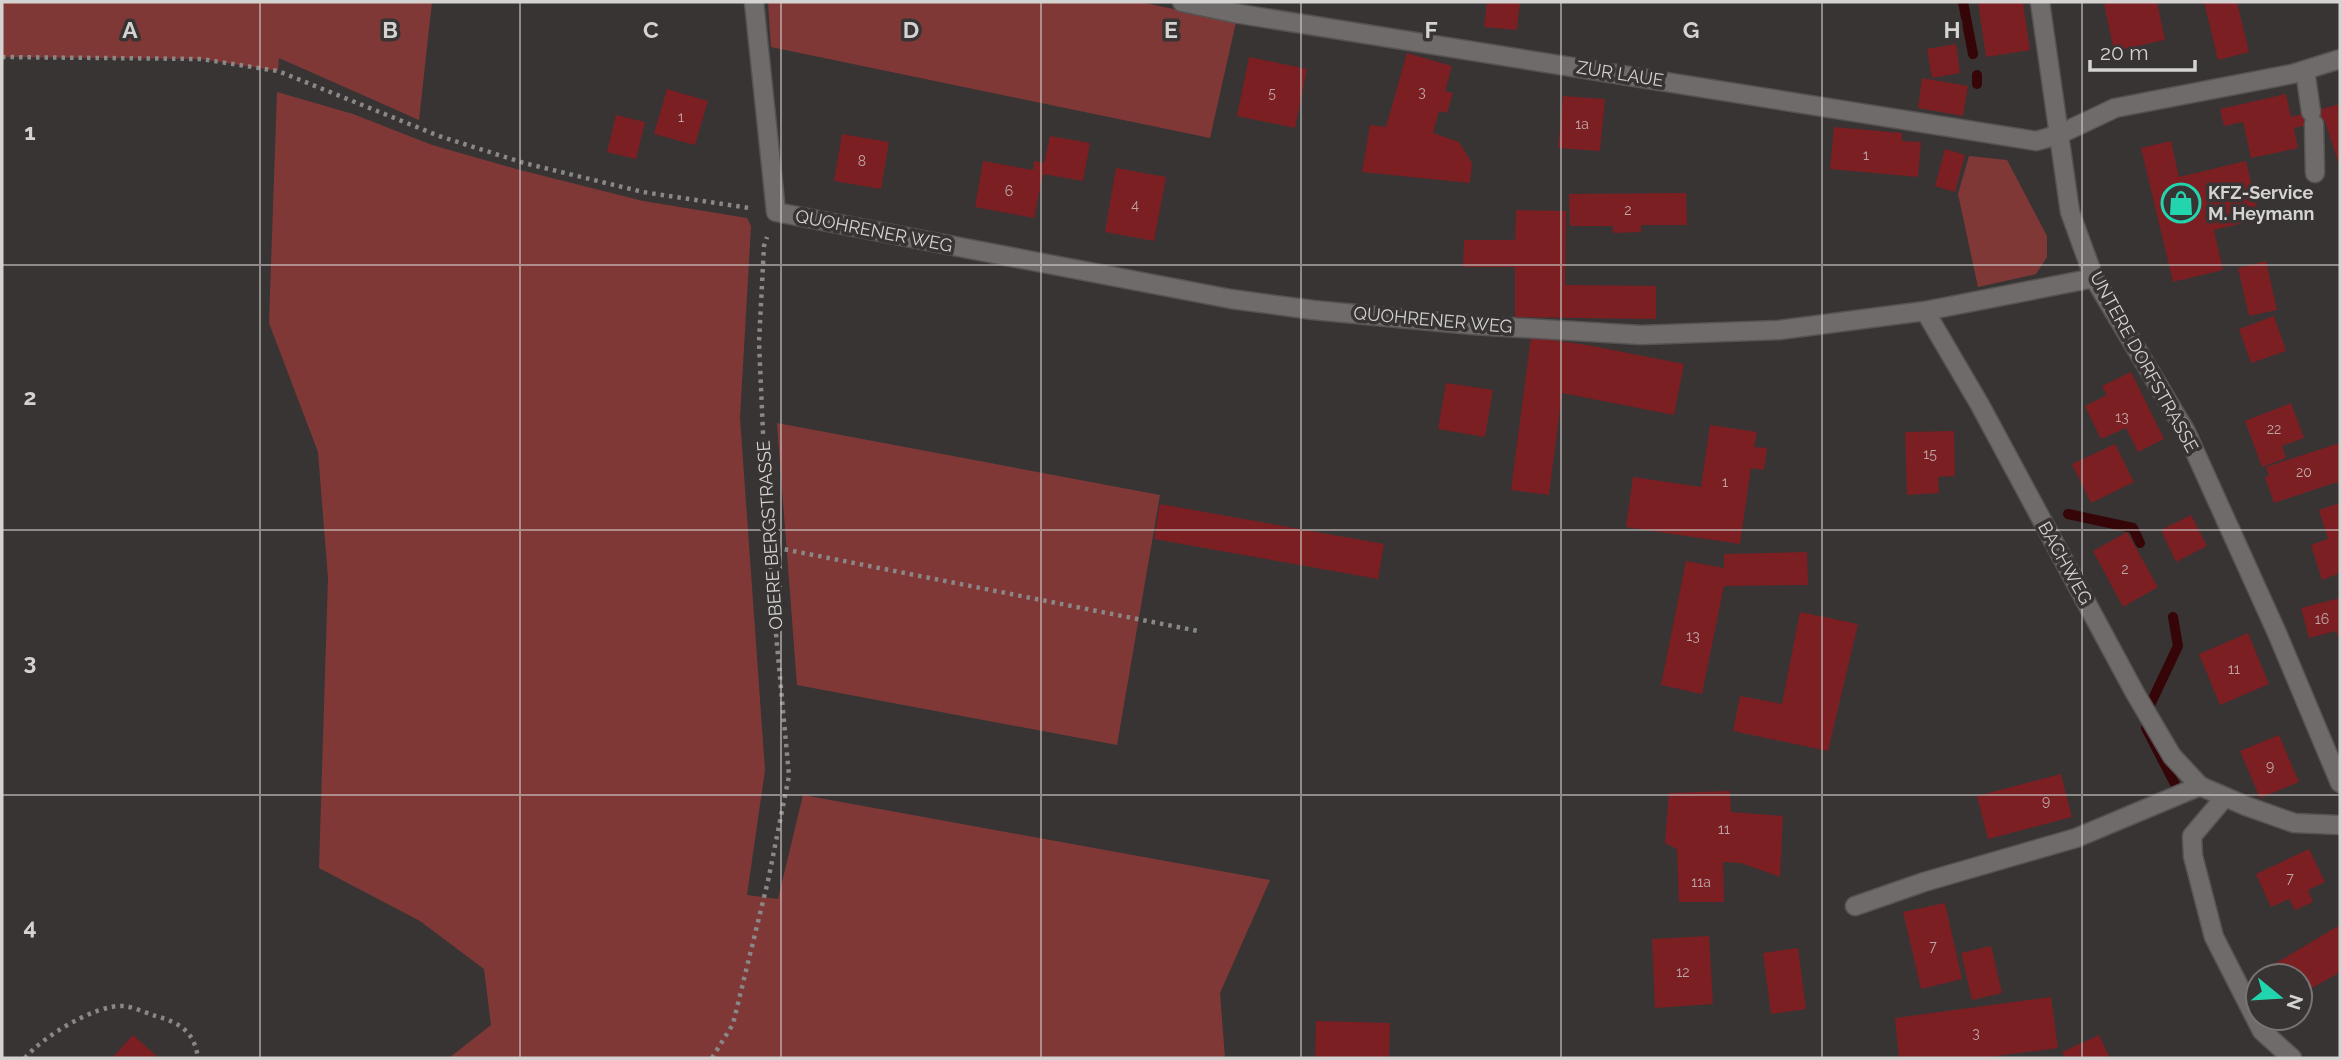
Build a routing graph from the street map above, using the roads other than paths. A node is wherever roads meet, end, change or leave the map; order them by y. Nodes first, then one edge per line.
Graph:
1 (754, 2) edge
2 (1182, 2) edge
3 (2040, 2) edge
4 (2340, 59) edge
5 (2305, 69) junction
6 (2058, 135) junction
7 (2315, 173) dead end
8 (2094, 278) junction
9 (1925, 311) junction
10 (2340, 783) edge
11 (2200, 786) junction
12 (2225, 797) junction
13 (2340, 825) edge
14 (1855, 906) dead end
15 (2292, 1058) edge

1 - 9 street, QUOHRENER WEG
2 - 6 street, ZUR LAUE
3 - 6 street, UNTERE DORFSTRASSE
4 - 5 street, ZUR LAUE
5 - 6 street, ZUR LAUE
5 - 7 street
6 - 8 street, UNTERE DORFSTRASSE
8 - 9 street, QUOHRENER WEG
8 - 10 street, UNTERE DORFSTRASSE
9 - 11 street, BACHWEG
11 - 12 street, BACHWEG
11 - 14 street
12 - 13 street, BACHWEG
12 - 15 street

